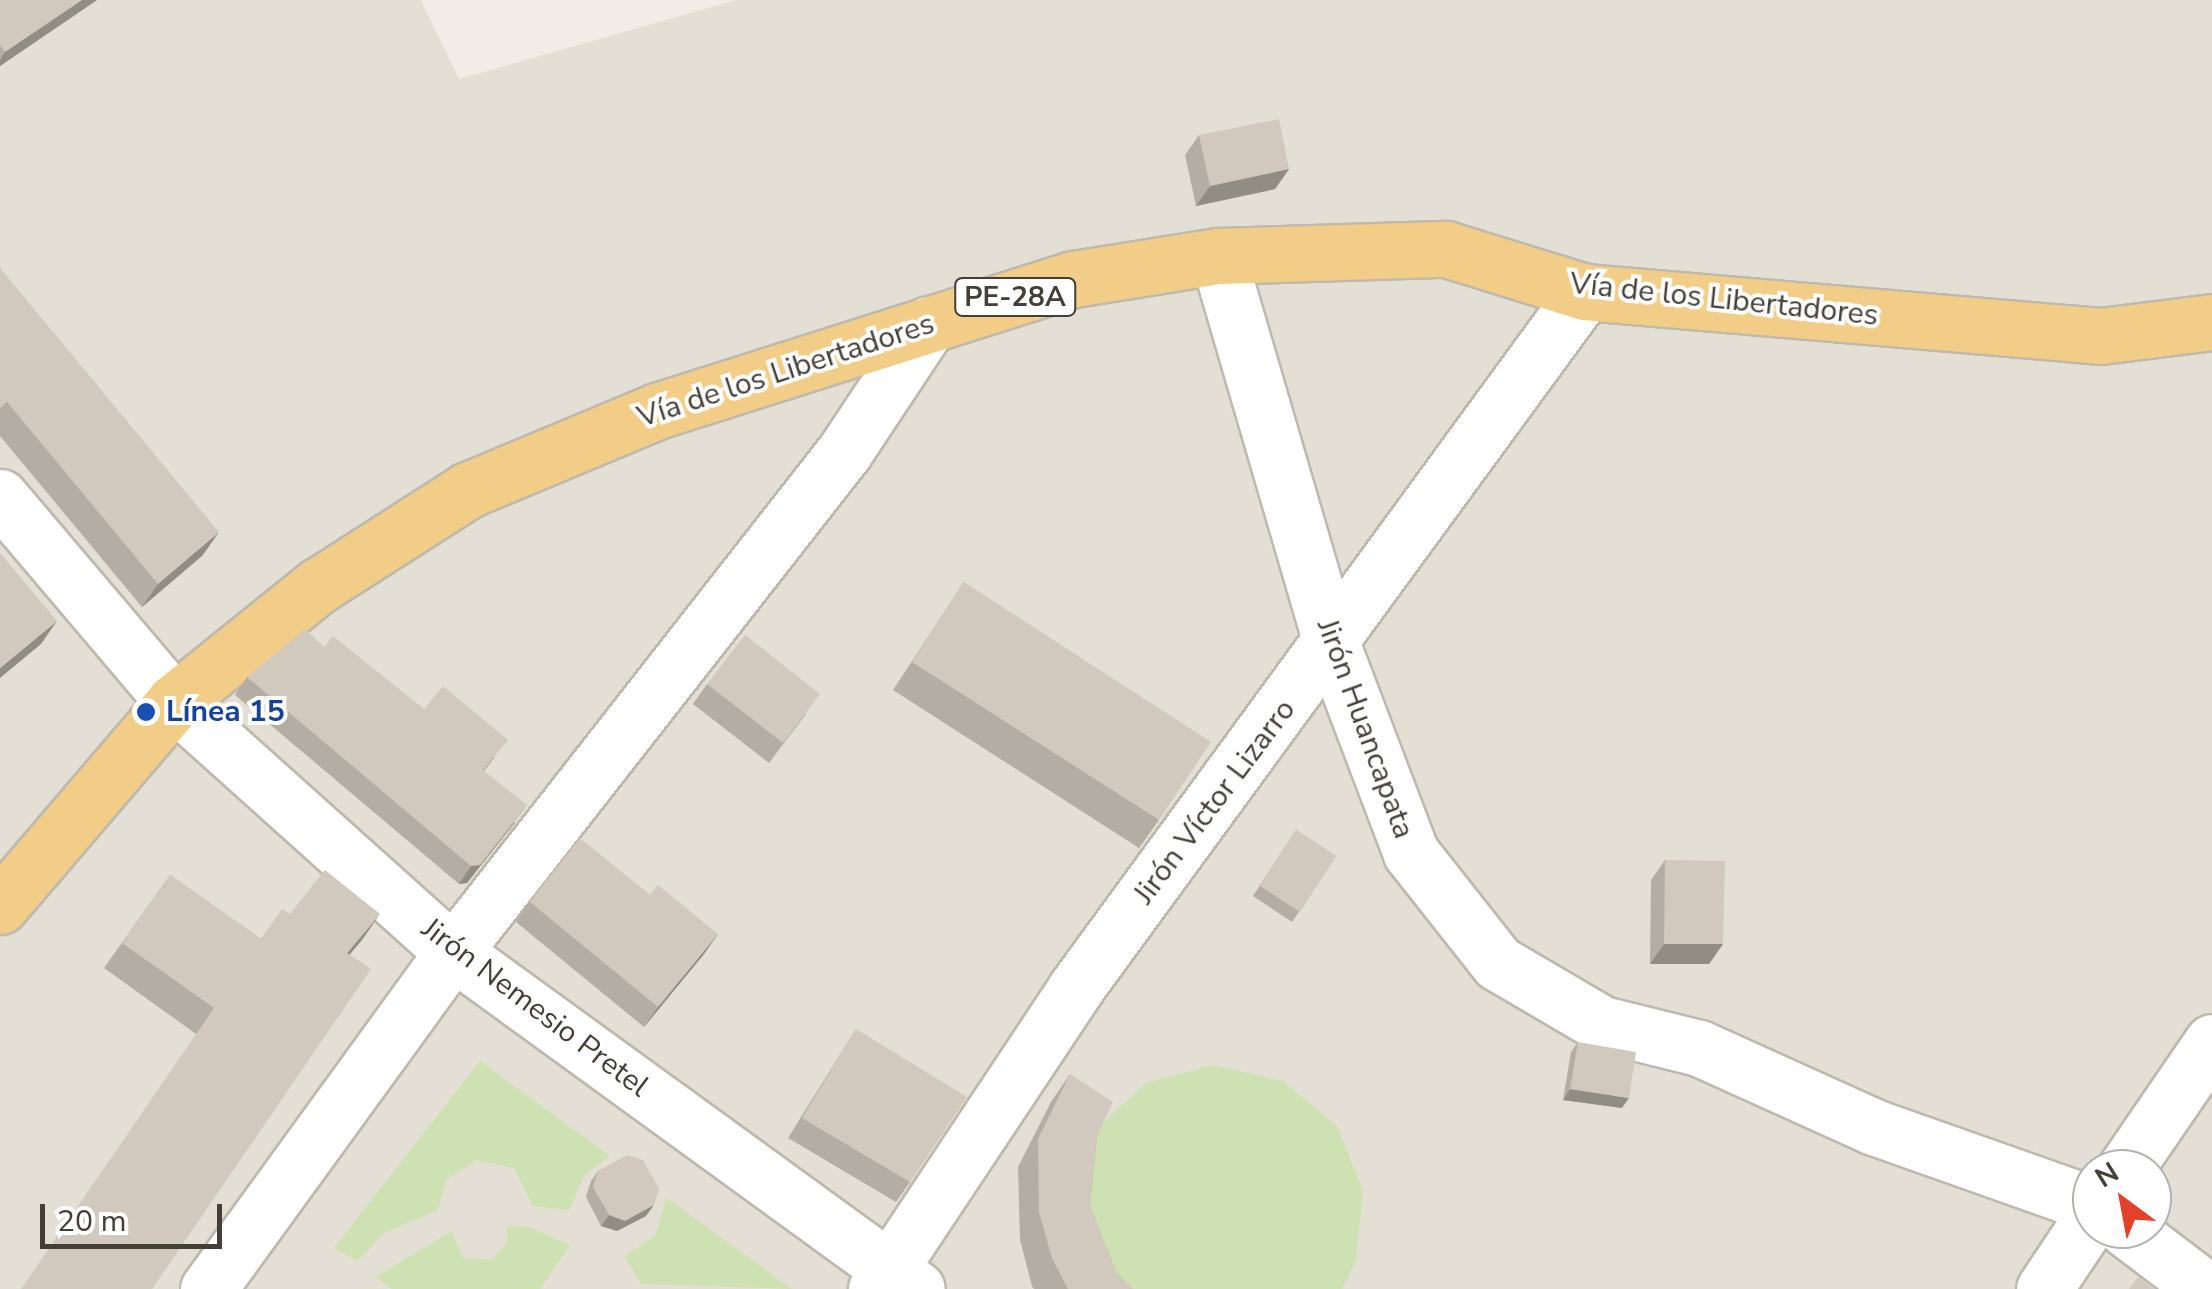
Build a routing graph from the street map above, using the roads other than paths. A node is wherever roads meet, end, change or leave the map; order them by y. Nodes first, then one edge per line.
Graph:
1 (1218, 256) junction
2 (1585, 292) junction
3 (2212, 322) edge
4 (929, 324) junction
5 (0, 497) edge
6 (1332, 646) junction
7 (174, 702) junction
8 (0, 906) edge
9 (453, 952) junction
10 (2212, 1042) edge
11 (2138, 1149) edge
12 (2072, 1197) edge
13 (2072, 1246) edge
14 (2152, 1249) edge
15 (894, 1283) edge
16 (208, 1289) edge
17 (2044, 1289) edge
18 (2205, 1289) edge

1 - 2 highway, Vía de los Libertadores / PE-28A
1 - 4 highway, Vía de los Libertadores / PE-28A
1 - 6 street, Jirón Huancapata
2 - 3 highway, Vía de los Libertadores / PE-28A
2 - 6 street, Jirón Víctor Lizarro
4 - 7 highway, Vía de los Libertadores / PE-28A
4 - 9 street
5 - 7 street, Jirón Nemesio Pretel
6 - 12 street, Jirón Huancapata
6 - 15 street, Jirón Víctor Lizarro
7 - 8 highway, Vía de los Libertadores / PE-28A
7 - 9 street, Jirón Nemesio Pretel
9 - 15 street, Jirón Nemesio Pretel
9 - 16 street
10 - 11 street
13 - 17 street
14 - 18 street

